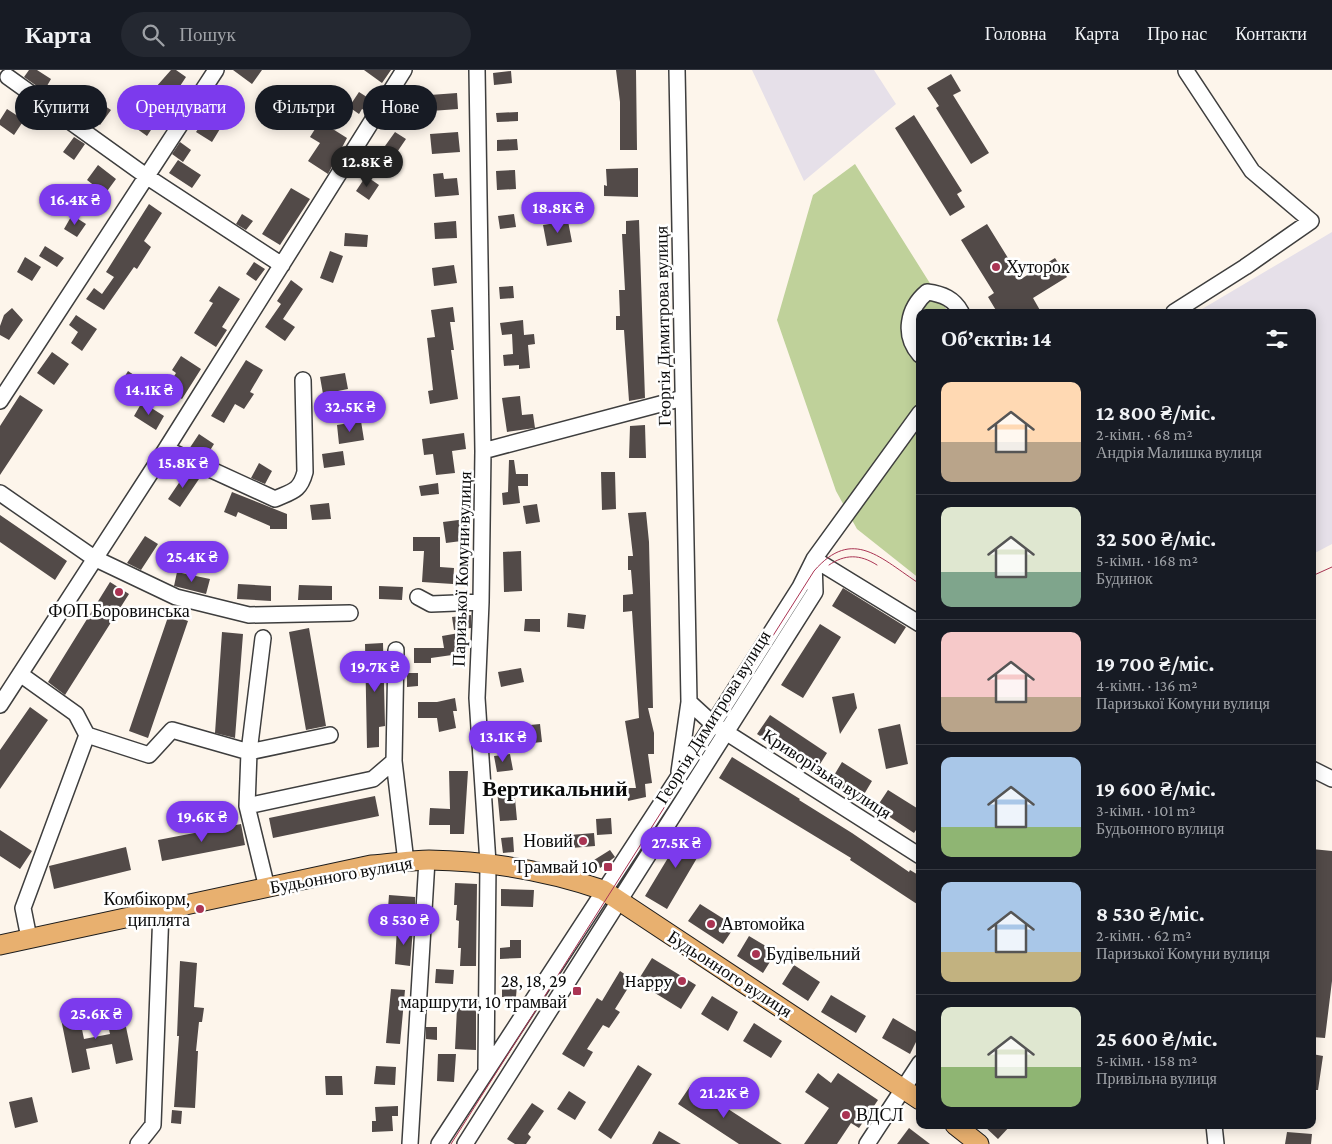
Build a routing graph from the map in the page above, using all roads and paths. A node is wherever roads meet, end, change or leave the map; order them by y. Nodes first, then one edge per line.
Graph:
1 (216, 70) edge
2 (404, 70) edge
3 (477, 70) edge
4 (677, 70) edge
5 (1186, 71) edge
6 (3, 79) edge
7 (146, 176) junction
8 (282, 265) junction
9 (959, 309) edge
10 (1179, 309) edge
11 (916, 350) edge
12 (303, 380) dead end
13 (683, 398) junction
14 (0, 400) edge
15 (916, 419) edge
16 (166, 448) junction
17 (483, 451) junction
18 (0, 493) edge
19 (94, 558) junction
20 (814, 559) junction
21 (418, 597) dead end
22 (481, 602) junction
23 (350, 613) dead end
24 (916, 622) edge
25 (264, 638) dead end
26 (396, 650) dead end
27 (20, 674) junction
28 (689, 702) junction
29 (0, 705) edge
30 (720, 728) junction
31 (87, 735) junction
32 (330, 735) dead end
33 (249, 752) junction
34 (394, 761) junction
35 (1316, 771) edge
36 (678, 779) junction
37 (1332, 779) edge
38 (247, 806) junction
39 (916, 853) edge
40 (427, 860) junction
41 (406, 862) junction
42 (488, 863) junction
43 (267, 888) junction
44 (611, 896) junction
45 (161, 910) junction
46 (29, 938) junction
47 (0, 944) edge
48 (916, 1068) edge
49 (486, 1069) junction
50 (903, 1088) junction
51 (916, 1097) edge
52 (960, 1129) edge
53 (1214, 1129) edge
54 (138, 1144) edge
55 (410, 1144) edge
56 (439, 1144) edge
57 (465, 1144) edge
58 (867, 1144) edge
59 (979, 1144) edge
60 (1216, 1144) edge

1 - 7 street
2 - 8 street
3 - 17 street, Паризької Комуни вулиця
4 - 13 street, Георгія Димитрова вулиця
5 - 10 street
6 - 7 street
7 - 8 street
7 - 14 street
8 - 16 street
9 - 11 street
12 - 16 street
13 - 17 street
13 - 28 street, Георгія Димитрова вулиця
15 - 20 street, Георгія Димитрова вулиця
16 - 19 street
17 - 22 street, Паризької Комуни вулиця
18 - 19 street
19 - 23 street
19 - 27 street
20 - 24 street
20 - 30 street, Георгія Димитрова вулиця
21 - 22 street
22 - 42 street, Паризької Комуни вулиця
25 - 33 street
26 - 34 street
27 - 29 street
27 - 31 street
28 - 30 street, Георгія Димитрова вулиця
28 - 36 street, Георгія Димитрова вулиця
30 - 36 street, Георгія Димитрова вулиця
30 - 39 street, Криворізька вулиця
30 - 44 street, Георгія Димитрова вулиця
31 - 33 street
31 - 46 street
32 - 33 street
33 - 38 street
34 - 38 street
34 - 41 street
35 - 37 street
36 - 44 street, Георгія Димитрова вулиця
38 - 43 street
40 - 41 main road, Будьонного вулиця
40 - 42 main road, Будьонного вулиця
40 - 55 street
41 - 43 main road, Будьонного вулиця
42 - 44 main road, Будьонного вулиця
42 - 49 street, Паризької Комуни вулиця
43 - 45 main road, Будьонного вулиця
44 - 49 street, Георгія Димитрова вулиця
44 - 50 main road, Будьонного вулиця
44 - 57 street, Георгія Димитрова вулиця
45 - 46 main road, Будьонного вулиця
45 - 54 street
46 - 47 main road, Будьонного вулиця
48 - 50 street
49 - 56 street, Георгія Димитрова вулиця
50 - 51 main road, Будьонного вулиця
50 - 58 street
52 - 59 main road
53 - 60 street

